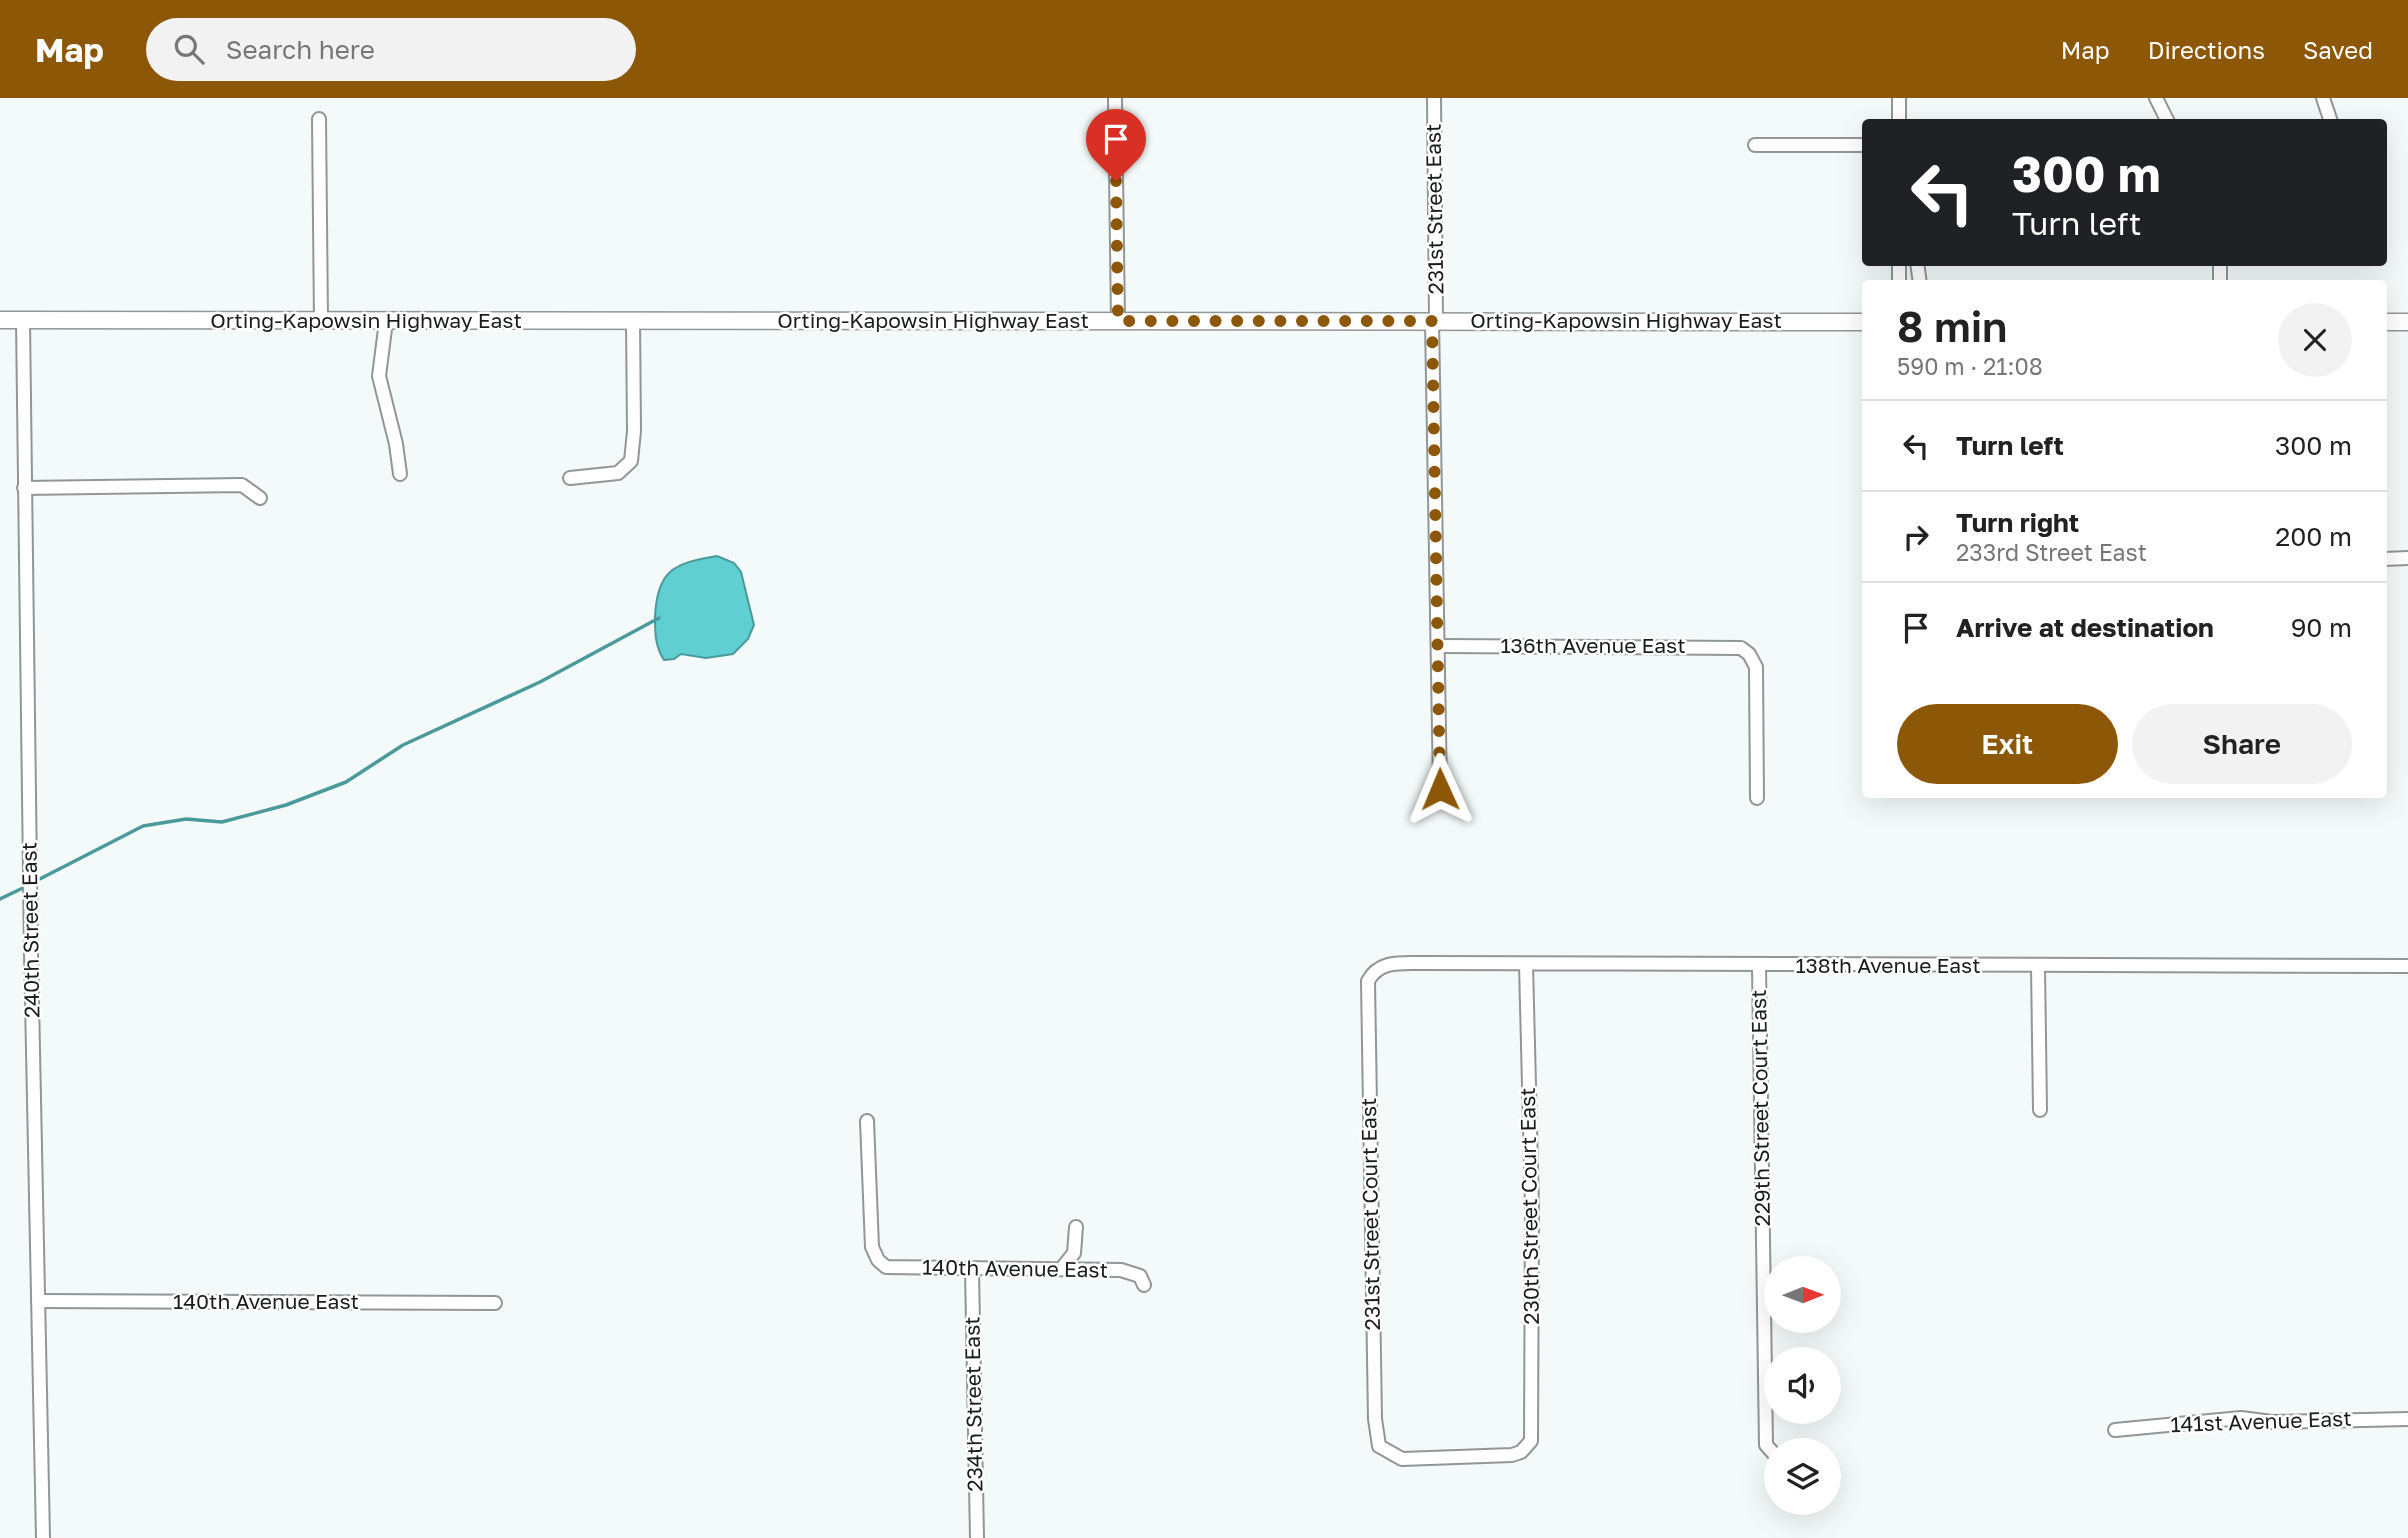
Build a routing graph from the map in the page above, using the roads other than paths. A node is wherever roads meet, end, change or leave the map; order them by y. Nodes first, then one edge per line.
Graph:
1 (1115, 98) edge
2 (1434, 98) edge
3 (1899, 98) edge
4 (2155, 98) edge
5 (2323, 98) edge
6 (319, 119) dead end
7 (1899, 119) edge
8 (2166, 119) edge
9 (2330, 119) edge
10 (1755, 145) dead end
11 (1862, 145) edge
12 (0, 320) edge
13 (23, 321) junction
14 (321, 321) junction
15 (386, 321) junction
16 (633, 321) junction
17 (1118, 321) junction
18 (1434, 321) junction
19 (1862, 322) edge
20 (2387, 322) edge
21 (2408, 322) edge
22 (400, 474) dead end
23 (570, 478) dead end
24 (24, 488) junction
25 (260, 498) dead end
26 (2408, 558) edge
27 (2387, 559) edge
28 (1439, 646) junction
29 (1440, 789) dead end
30 (1757, 798) dead end
31 (1526, 964) junction
32 (1759, 966) junction
33 (2038, 966) junction
34 (2408, 966) edge
35 (1372, 974) joint
36 (2040, 1110) dead end
37 (867, 1121) dead end
38 (1076, 1227) dead end
39 (1062, 1268) junction
40 (972, 1270) junction
41 (1143, 1284) dead end
42 (37, 1301) junction
43 (495, 1303) dead end
44 (2408, 1419) edge
45 (2115, 1430) dead end
46 (1766, 1438) edge
47 (1385, 1451) joint
48 (43, 1538) edge
49 (977, 1538) edge

1 - 17 street
2 - 18 street, 231st Street East
3 - 7 street
4 - 8 street
5 - 9 street
6 - 14 street
10 - 11 street
12 - 13 main road, Orting-Kapowsin Highway East
13 - 14 main road, Orting-Kapowsin Highway East
13 - 24 street, 240th Street East
14 - 15 main road, Orting-Kapowsin Highway East
15 - 16 main road, Orting-Kapowsin Highway East
15 - 22 street
16 - 17 main road, Orting-Kapowsin Highway East
16 - 23 street
17 - 18 main road, Orting-Kapowsin Highway East
18 - 19 main road, Orting-Kapowsin Highway East
18 - 28 street, 231st Street East
20 - 21 main road
24 - 25 street
24 - 42 street, 240th Street East
26 - 27 street
28 - 29 street, 231st Street East
28 - 30 street, 136th Avenue East
31 - 32 street, 138th Avenue East
31 - 35 street, 138th Avenue East
31 - 47 street, 230th Street Court East
32 - 33 street, 138th Avenue East
32 - 46 street, 229th Street Court East
33 - 34 street, 138th Avenue East
33 - 36 street
35 - 47 street, 231st Street Court East
37 - 40 street, 140th Avenue East
38 - 39 street
39 - 40 street, 140th Avenue East
39 - 41 street, 140th Avenue East
40 - 49 street, 234th Street East
42 - 43 street, 140th Avenue East
42 - 48 street, 240th Street East
44 - 45 street, 141st Avenue East

